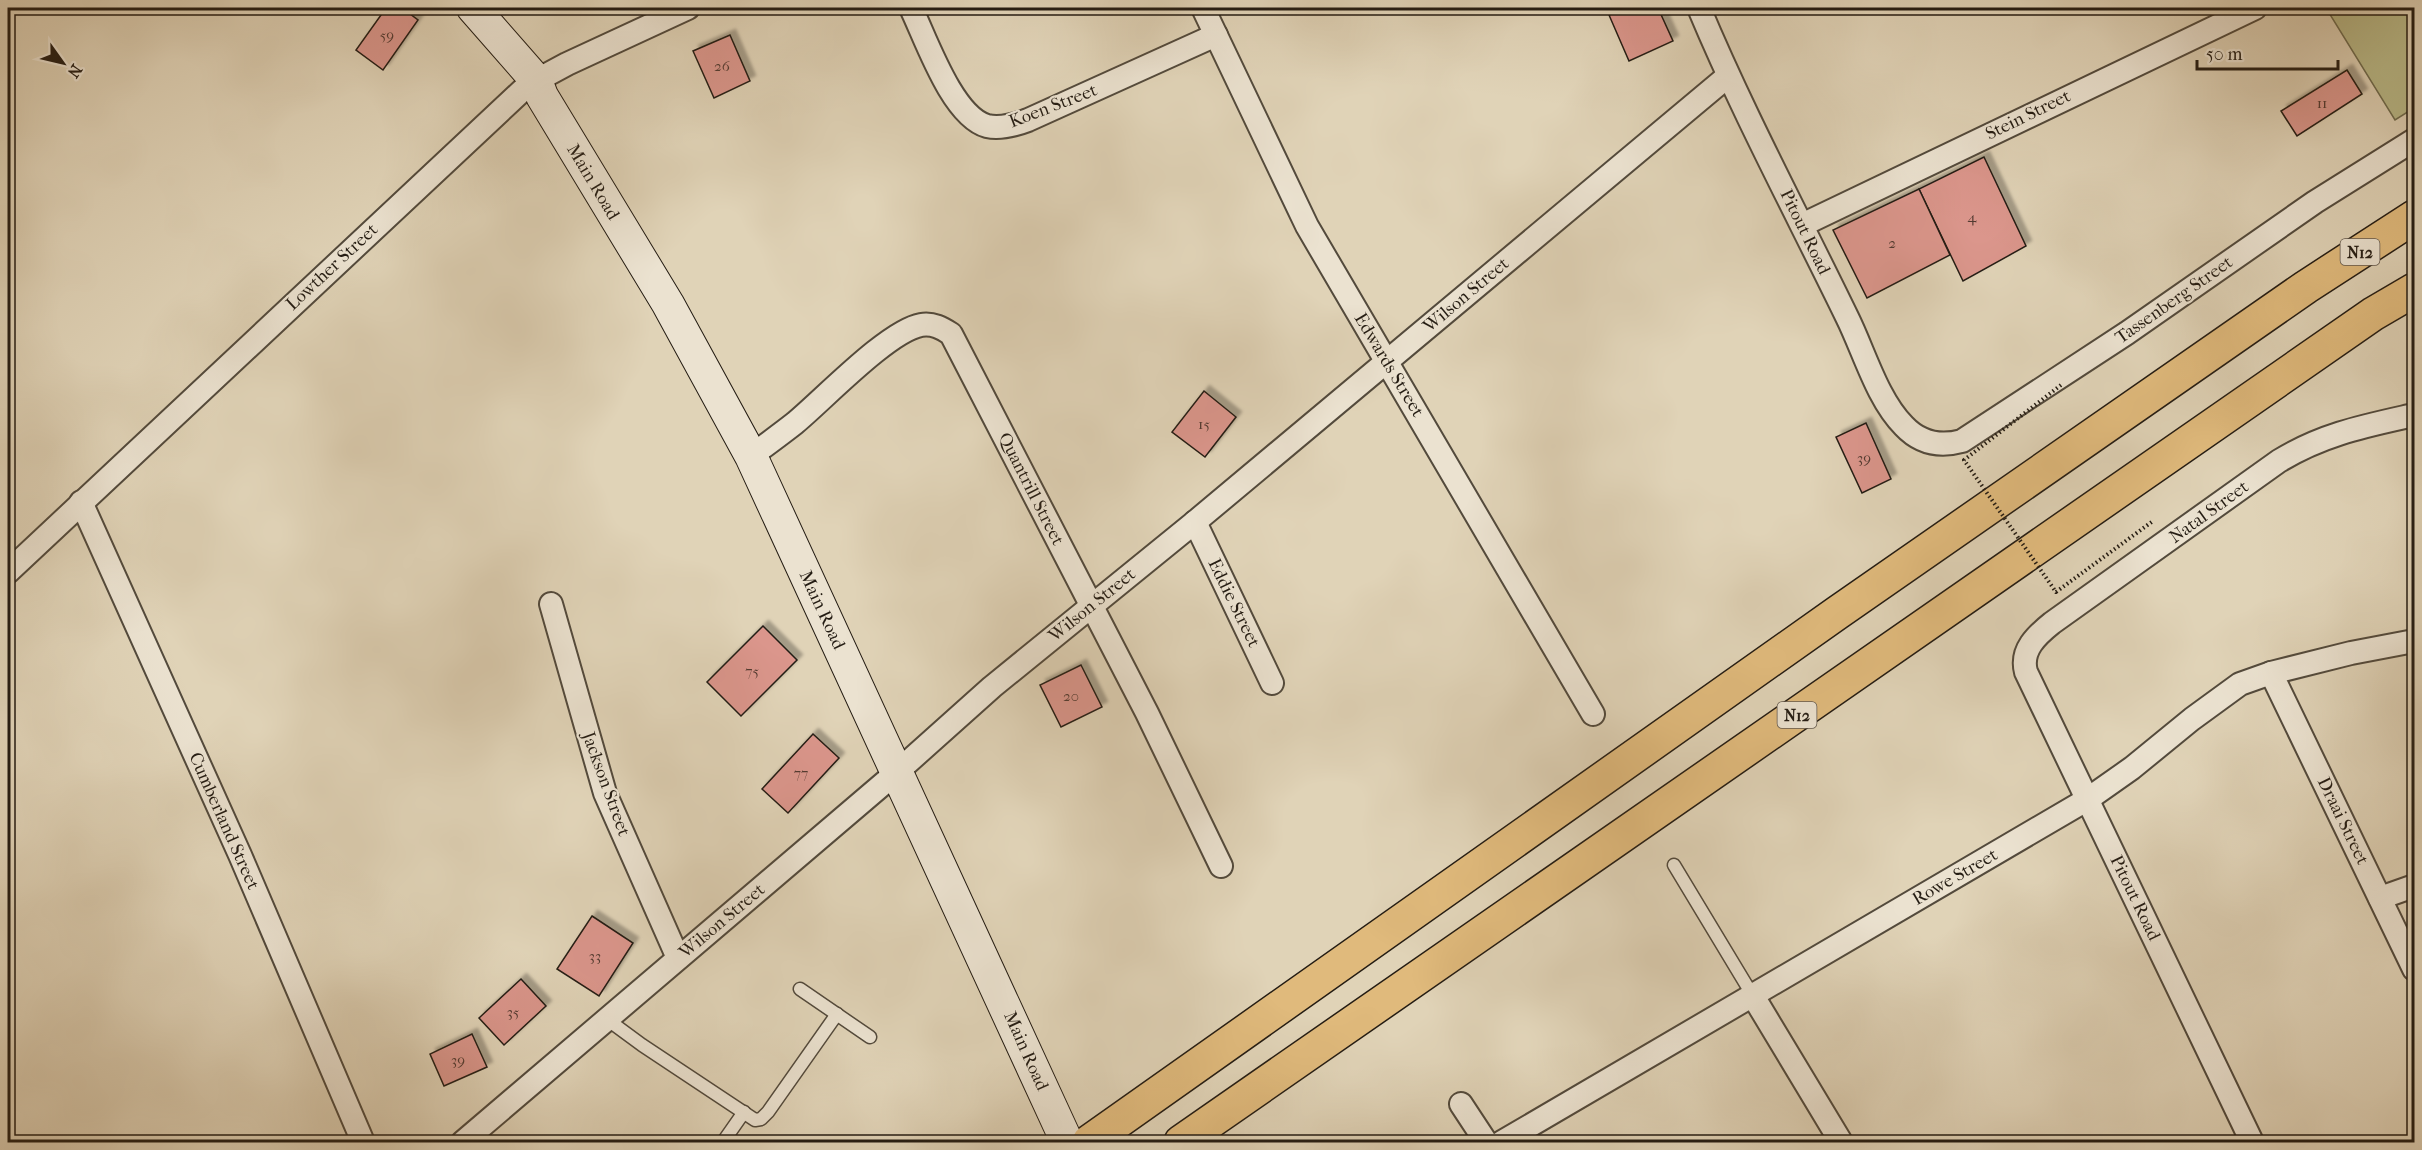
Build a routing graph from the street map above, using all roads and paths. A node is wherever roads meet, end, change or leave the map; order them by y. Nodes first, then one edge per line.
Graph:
1 (452, 8) edge
2 (473, 8) edge
3 (688, 8) edge
4 (911, 8) edge
5 (1203, 8) edge
6 (1699, 8) edge
7 (2255, 8) edge
8 (1216, 35) junction
9 (1728, 76) junction
10 (535, 87) junction
11 (2415, 140) edge
12 (2415, 216) edge
13 (1802, 225) junction
14 (2415, 290) edge
15 (1386, 361) junction
16 (2061, 385) dead end
17 (2415, 415) edge
18 (1928, 442) joint
19 (751, 456) junction
20 (81, 502) junction
21 (2153, 521) dead end
22 (1195, 522) junction
23 (8, 572) edge
24 (551, 604) dead end
25 (1090, 606) junction
26 (2415, 641) edge
27 (2026, 652) joint
28 (2271, 673) junction
29 (1272, 683) dead end
30 (1593, 714) dead end
31 (897, 772) junction
32 (2088, 799) junction
33 (1674, 865) dead end
34 (1221, 866) dead end
35 (2415, 886) edge
36 (2380, 898) junction
37 (678, 958) junction
38 (2415, 969) edge
39 (800, 989) dead end
40 (1753, 996) junction
41 (837, 1014) junction
42 (608, 1020) junction
43 (870, 1037) dead end
44 (1461, 1104) dead end
45 (744, 1112) junction
46 (1101, 1134) edge
47 (363, 1143) edge
48 (463, 1143) edge
49 (723, 1143) edge
50 (1067, 1143) edge
51 (1181, 1143) edge
52 (1486, 1143) edge
53 (1502, 1143) edge
54 (1841, 1143) edge
55 (2252, 1143) edge

1 - 10 street, Main Road
2 - 10 street, Main Road
3 - 10 street, Lowther Street
4 - 8 street, Koen Street
5 - 8 street, Edwards Street
6 - 9 street, Pitout Road
7 - 13 street, Stein Street
8 - 15 street, Edwards Street
9 - 13 street, Pitout Road
9 - 15 street, Wilson Street
10 - 19 street, Main Road
10 - 20 street, Lowther Street
11 - 18 street, Tassenberg Street
12 - 46 highway, N12
13 - 18 street, Pitout Road
14 - 51 highway, N12
15 - 22 street, Wilson Street
15 - 30 street, Edwards Street
16 - 21 path, bridge
17 - 27 street, Natal Street
19 - 25 street, Quantrill Street
19 - 31 street, Main Road
20 - 23 street, Lowther Street
20 - 47 street, Cumberland Street
22 - 25 street, Wilson Street
22 - 29 street, Eddie Street
24 - 37 street, Jackson Street
25 - 31 street, Wilson Street
25 - 34 street, Quantrill Street
26 - 28 street, Rowe Street
27 - 32 street, Pitout Road
28 - 32 street, Rowe Street
28 - 36 street, Draai Street
31 - 37 street, Wilson Street
31 - 50 street, Main Road
32 - 40 street, Rowe Street
32 - 55 street, Pitout Road
33 - 40 lane
35 - 36 street
36 - 38 street, Draai Street
37 - 42 street, Wilson Street
39 - 41 lane
40 - 53 street, Rowe Street
40 - 54 street
41 - 43 lane
41 - 45 lane
42 - 45 lane
42 - 48 street, Wilson Street
44 - 52 street
45 - 49 lane

